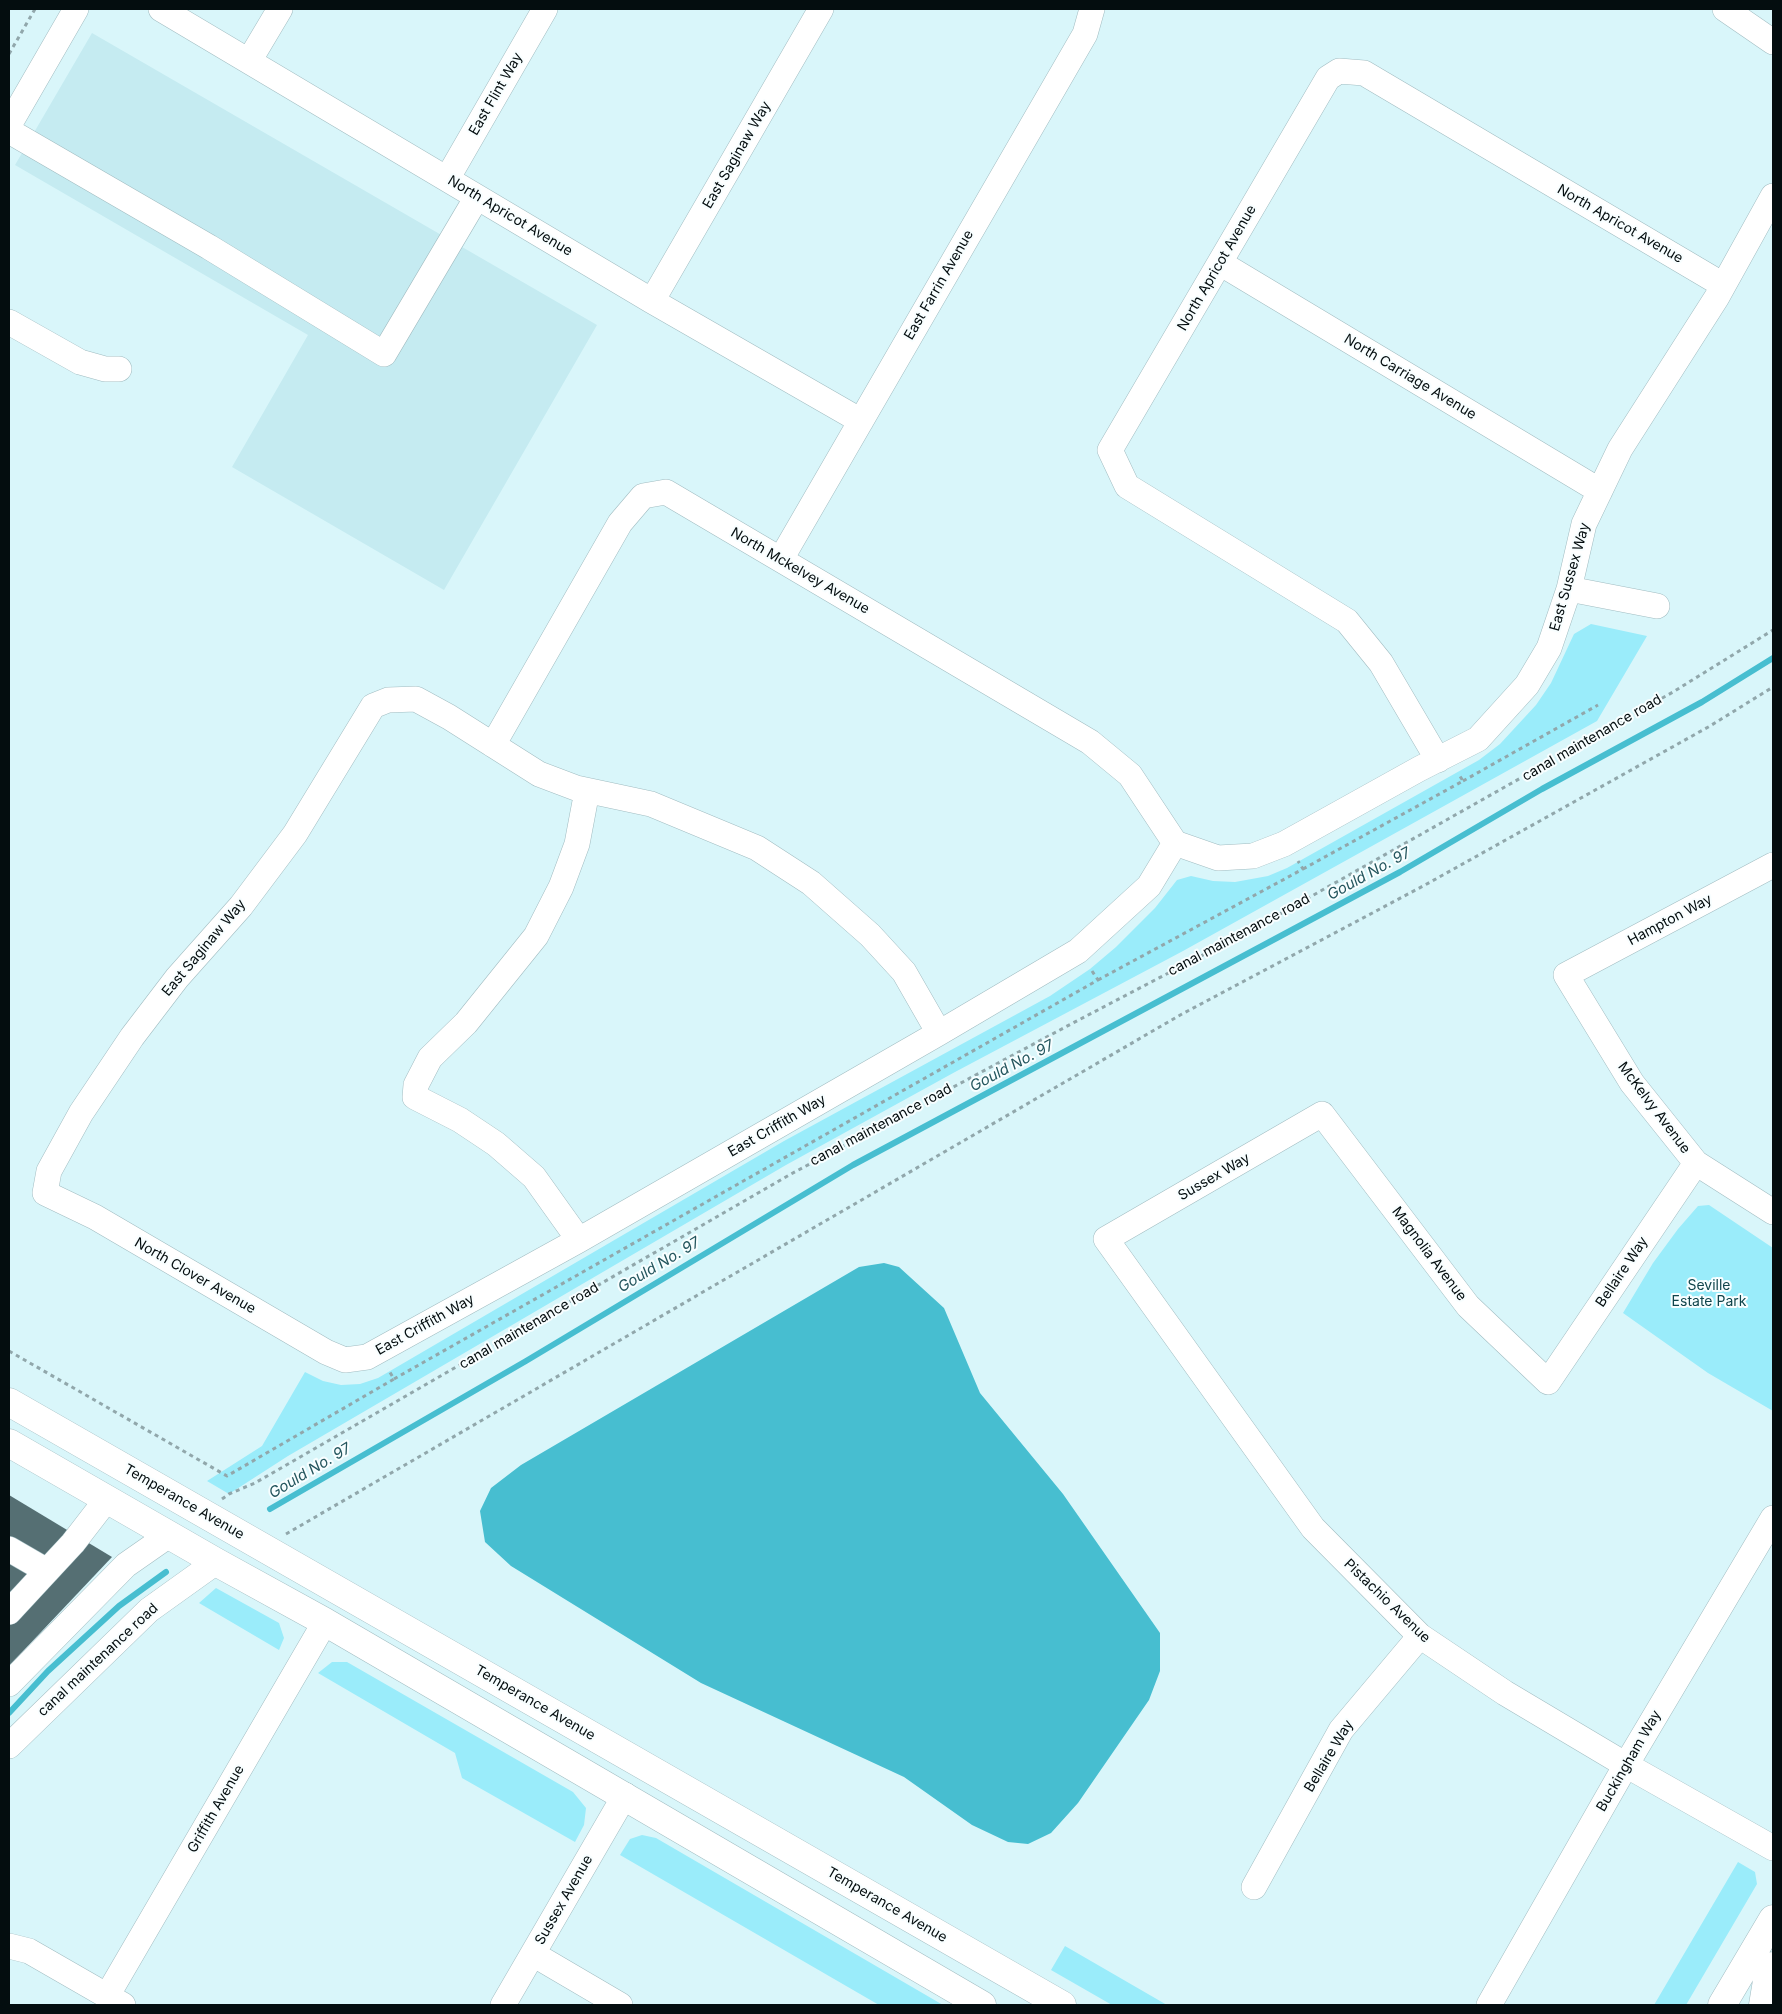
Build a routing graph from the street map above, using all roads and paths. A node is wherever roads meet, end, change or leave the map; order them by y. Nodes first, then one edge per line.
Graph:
1 (35, 9) edge
2 (76, 9) edge
3 (161, 9) edge
4 (280, 9) edge
5 (545, 9) edge
6 (822, 9) edge
7 (1092, 9) edge
8 (1725, 9) edge
9 (1773, 42) edge
10 (9, 54) edge
11 (250, 61) junction
12 (9, 125) edge
13 (9, 131) edge
14 (447, 179) junction
15 (1773, 196) edge
16 (478, 197) junction
17 (1220, 263) junction
18 (1723, 285) junction
19 (652, 301) junction
20 (9, 322) edge
21 (119, 369) dead end
22 (861, 421) junction
23 (1600, 491) junction
24 (781, 559) junction
25 (1569, 589) junction
26 (1657, 606) dead end
27 (1773, 630) edge
28 (1773, 687) edge
29 (1598, 705) dead end
30 (493, 745) junction
31 (1442, 757) junction
32 (1463, 781) junction
33 (587, 790) junction
34 (1287, 842) junction
35 (1175, 843) junction
36 (1773, 865) edge
37 (1302, 869) junction
38 (1078, 951) junction
39 (1566, 975) joint
40 (1098, 980) junction
41 (940, 1033) junction
42 (1322, 1114) joint
43 (1696, 1163) junction
44 (44, 1193) joint
45 (1773, 1212) edge
46 (1106, 1239) joint
47 (579, 1240) junction
48 (9, 1351) edge
49 (377, 1352) junction
50 (345, 1360) joint
51 (394, 1378) junction
52 (1548, 1382) joint
53 (9, 1402) edge
54 (9, 1443) edge
55 (107, 1499) junction
56 (204, 1513) junction
57 (1773, 1518) edge
58 (169, 1535) junction
59 (264, 1547) junction
60 (9, 1549) edge
61 (216, 1562) junction
62 (47, 1571) junction
63 (13, 1601) edge
64 (325, 1622) junction
65 (1420, 1636) junction
66 (9, 1684) edge
67 (522, 1695) junction
68 (9, 1746) edge
69 (1626, 1765) junction
70 (625, 1795) junction
71 (1773, 1848) edge
72 (1254, 1887) dead end
73 (1773, 1919) edge
74 (9, 1946) edge
75 (533, 1954) junction
76 (1773, 1966) edge
77 (115, 2000) edge
78 (1773, 2002) edge
79 (503, 2005) edge
80 (620, 2005) edge
81 (982, 2005) edge
82 (1062, 2005) edge
83 (1489, 2005) edge
84 (1722, 2005) edge
85 (1763, 2005) edge
86 (1771, 2005) edge

1 - 10 path
2 - 12 street
3 - 11 street, North Apricot Avenue
4 - 11 street
5 - 14 street, East Flint Way
6 - 19 street, East Saginaw Way
7 - 22 street, East Farrin Avenue
8 - 9 street
11 - 14 street, North Apricot Avenue
13 - 16 street
14 - 16 street, North Apricot Avenue
15 - 18 street, East Sussex Way
16 - 19 street, North Apricot Avenue
17 - 18 street, North Apricot Avenue
17 - 23 street, North Carriage Avenue
17 - 31 street, North Apricot Avenue
18 - 23 street, East Sussex Way
19 - 22 street, North Apricot Avenue
20 - 21 street
22 - 24 street, East Farrin Avenue
23 - 25 street, East Sussex Way
24 - 30 street, North Mckelvey Avenue
24 - 35 street, North Mckelvey Avenue
25 - 26 street
25 - 31 street, East Sussex Way
27 - 56 path, canal maintenance road
28 - 59 path
29 - 32 path
30 - 33 street
30 - 44 street, East Saginaw Way
31 - 32 path
31 - 34 street, East Sussex Way
32 - 37 path
33 - 41 street
33 - 47 street
34 - 35 street, East Sussex Way
34 - 37 path
35 - 38 street, East Criffith Way
36 - 39 street, Hampton Way
37 - 40 path
38 - 40 path
38 - 41 street, East Criffith Way
39 - 43 street, McKelvy Avenue
40 - 51 path
41 - 47 street, East Criffith Way
42 - 46 street, Sussex Way
42 - 52 street, Magnolia Avenue
43 - 45 street, McKelvy Avenue
43 - 52 street, Bellaire Way
44 - 50 street, North Clover Avenue
46 - 65 street, Pistachio Avenue
47 - 49 street, East Criffith Way
48 - 51 path
49 - 50 street, East Criffith Way
49 - 51 path
53 - 56 main road, Temperance Avenue
54 - 55 main road
55 - 58 main road
55 - 62 street
56 - 59 main road, Temperance Avenue
57 - 69 street, Buckingham Way
58 - 61 main road
58 - 66 street
59 - 67 main road, Temperance Avenue
60 - 62 street
61 - 64 main road
61 - 68 street, canal maintenance road
62 - 63 street
64 - 67 main road
64 - 70 main road
64 - 77 street, Griffith Avenue
65 - 69 street, Pistachio Avenue
65 - 72 street, Bellaire Way
67 - 82 main road, Temperance Avenue
69 - 71 street, Pistachio Avenue
69 - 83 street, Buckingham Way
70 - 75 street, Sussex Avenue
70 - 81 main road
73 - 84 main road
74 - 77 street
75 - 79 street, Sussex Avenue
75 - 80 street
76 - 85 main road
78 - 86 main road

